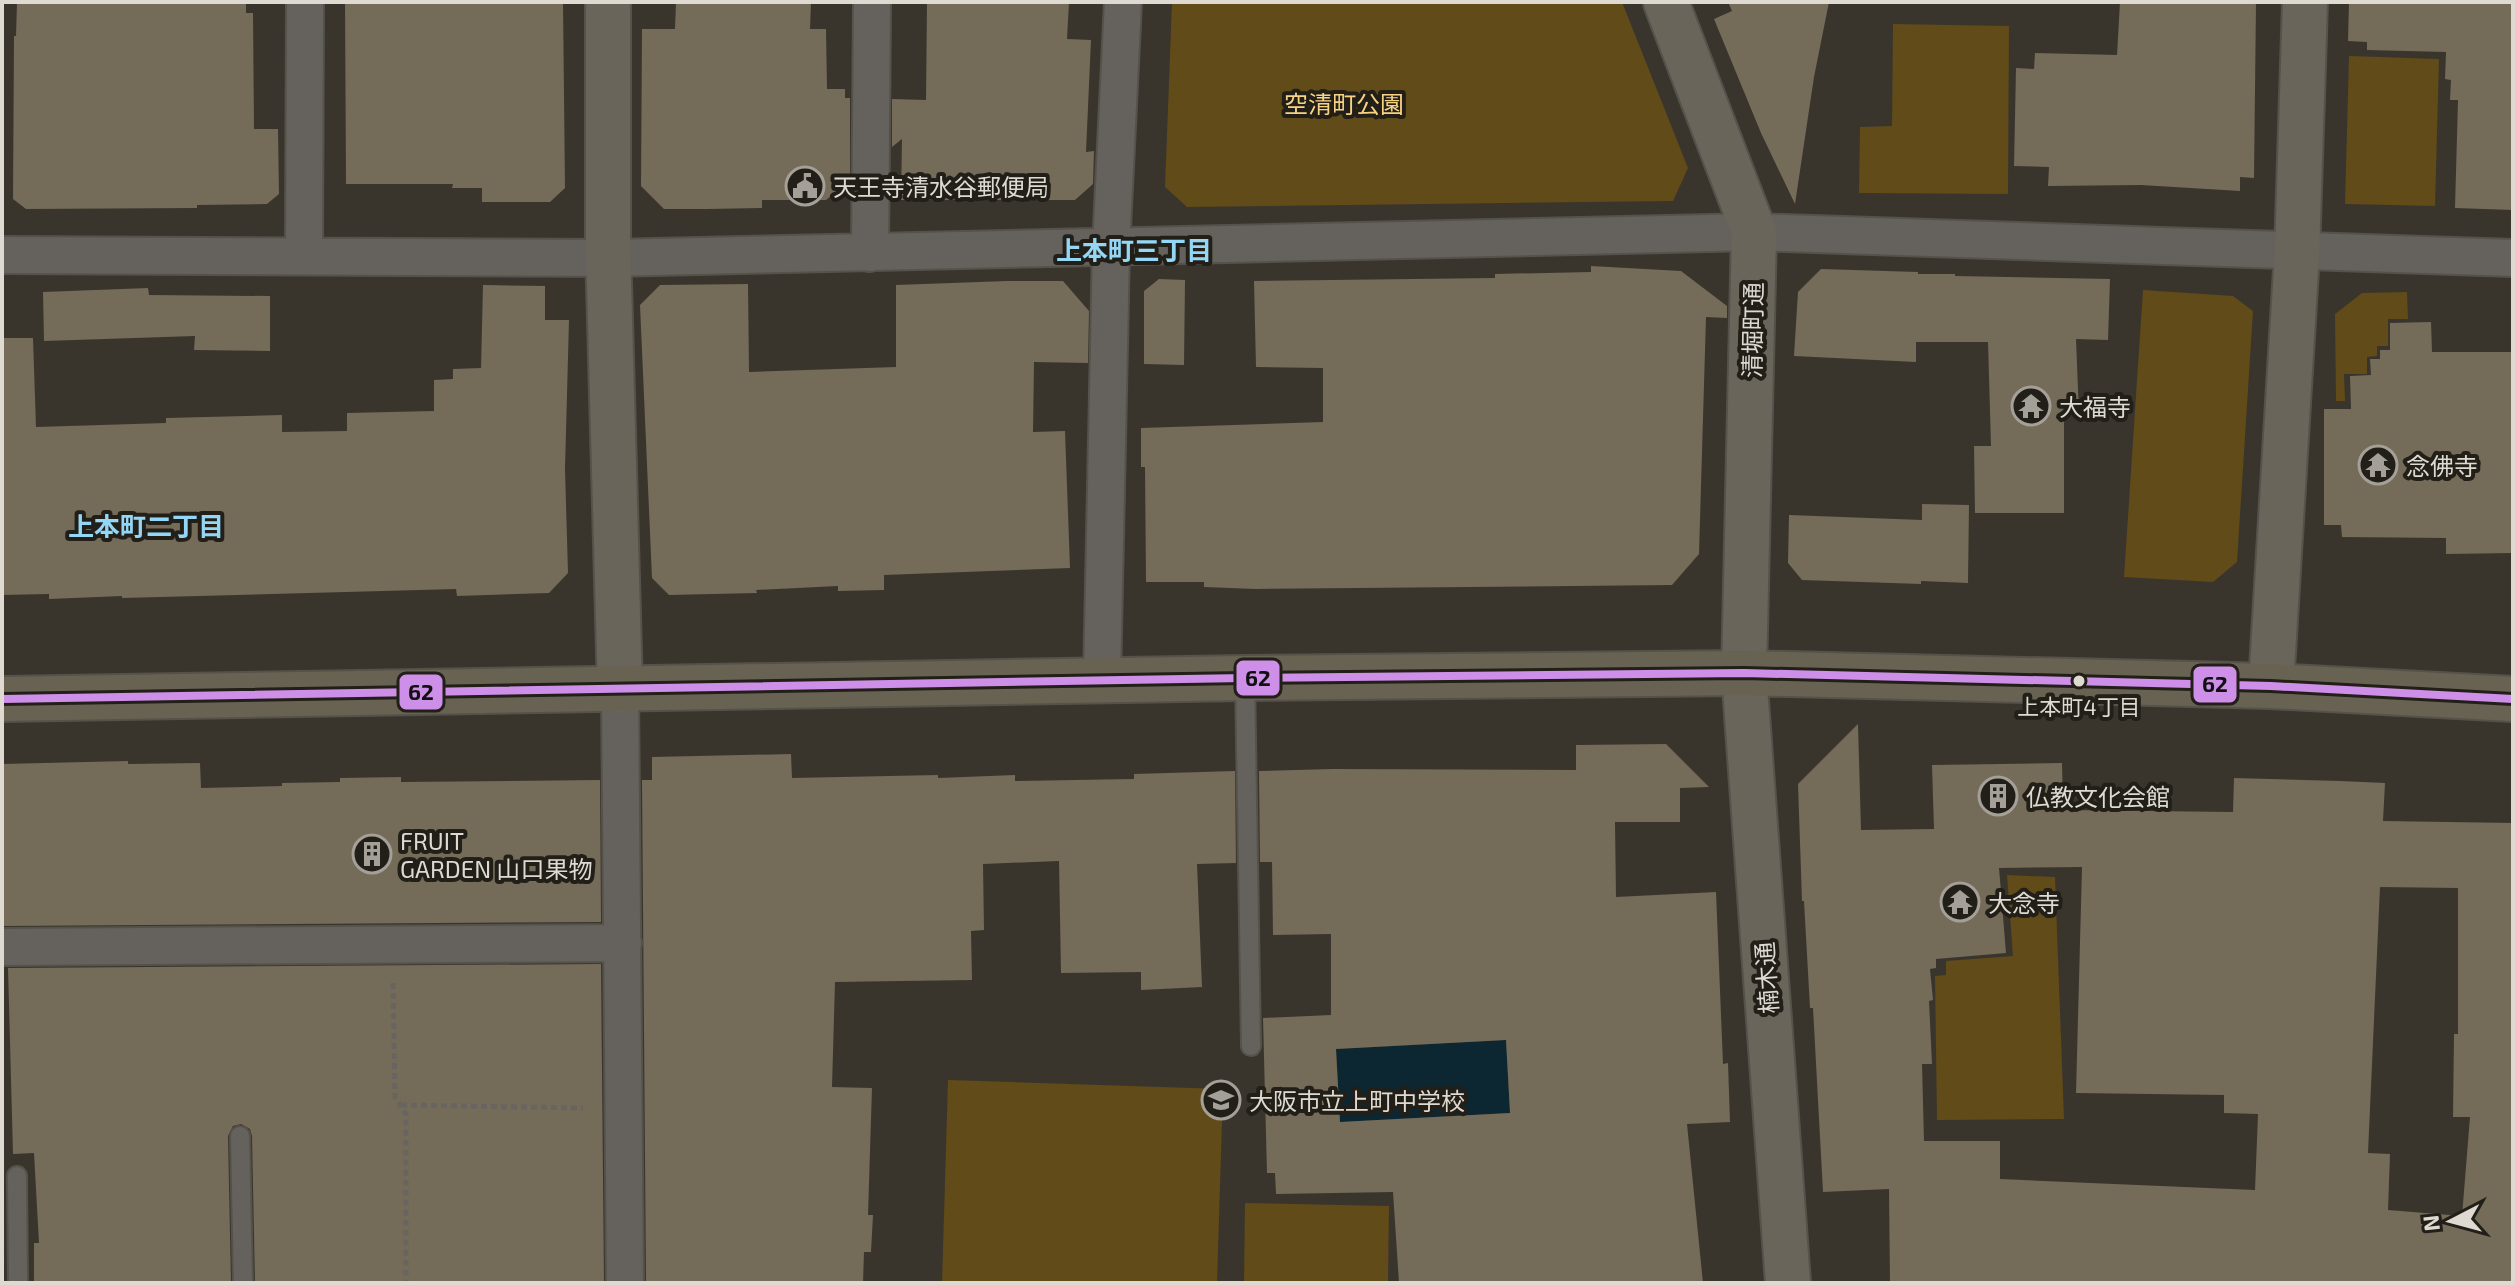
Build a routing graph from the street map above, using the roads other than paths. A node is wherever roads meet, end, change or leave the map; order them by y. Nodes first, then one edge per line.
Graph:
1 (305, 2) edge
2 (608, 2) edge
3 (872, 2) edge
4 (1123, 2) edge
5 (1666, 2) edge
6 (2305, 2) edge
7 (1754, 232) junction
8 (1111, 248) junction
9 (870, 253) junction
10 (2297, 253) junction
11 (2, 255) edge
12 (304, 255) junction
13 (609, 258) junction
14 (2513, 258) edge
15 (1744, 673) junction
16 (1245, 678) junction
17 (1102, 681) junction
18 (2271, 686) junction
19 (620, 690) junction
20 (2, 699) edge
21 (2513, 699) edge
22 (623, 943) junction
23 (2, 947) edge
24 (1251, 1046) dead end
25 (240, 1136) dead end
26 (17, 1176) dead end
27 (18, 1283) edge
28 (243, 1283) edge
29 (625, 1283) edge
30 (1788, 1283) edge

1 - 12 street
2 - 13 street
3 - 9 street
4 - 8 street
5 - 7 street, 清堀町通
6 - 10 street
7 - 8 street
7 - 10 street
7 - 15 street, 清堀町通
8 - 9 street
8 - 17 street
9 - 13 street
10 - 14 street
10 - 18 street
11 - 12 street
12 - 13 street
13 - 19 street
15 - 16 main road
15 - 18 main road
15 - 30 street, 楠木通
16 - 17 main road
16 - 24 lane
17 - 19 main road
18 - 21 main road
19 - 20 main road
19 - 22 street
22 - 23 street
22 - 29 street
25 - 28 lane
26 - 27 lane

